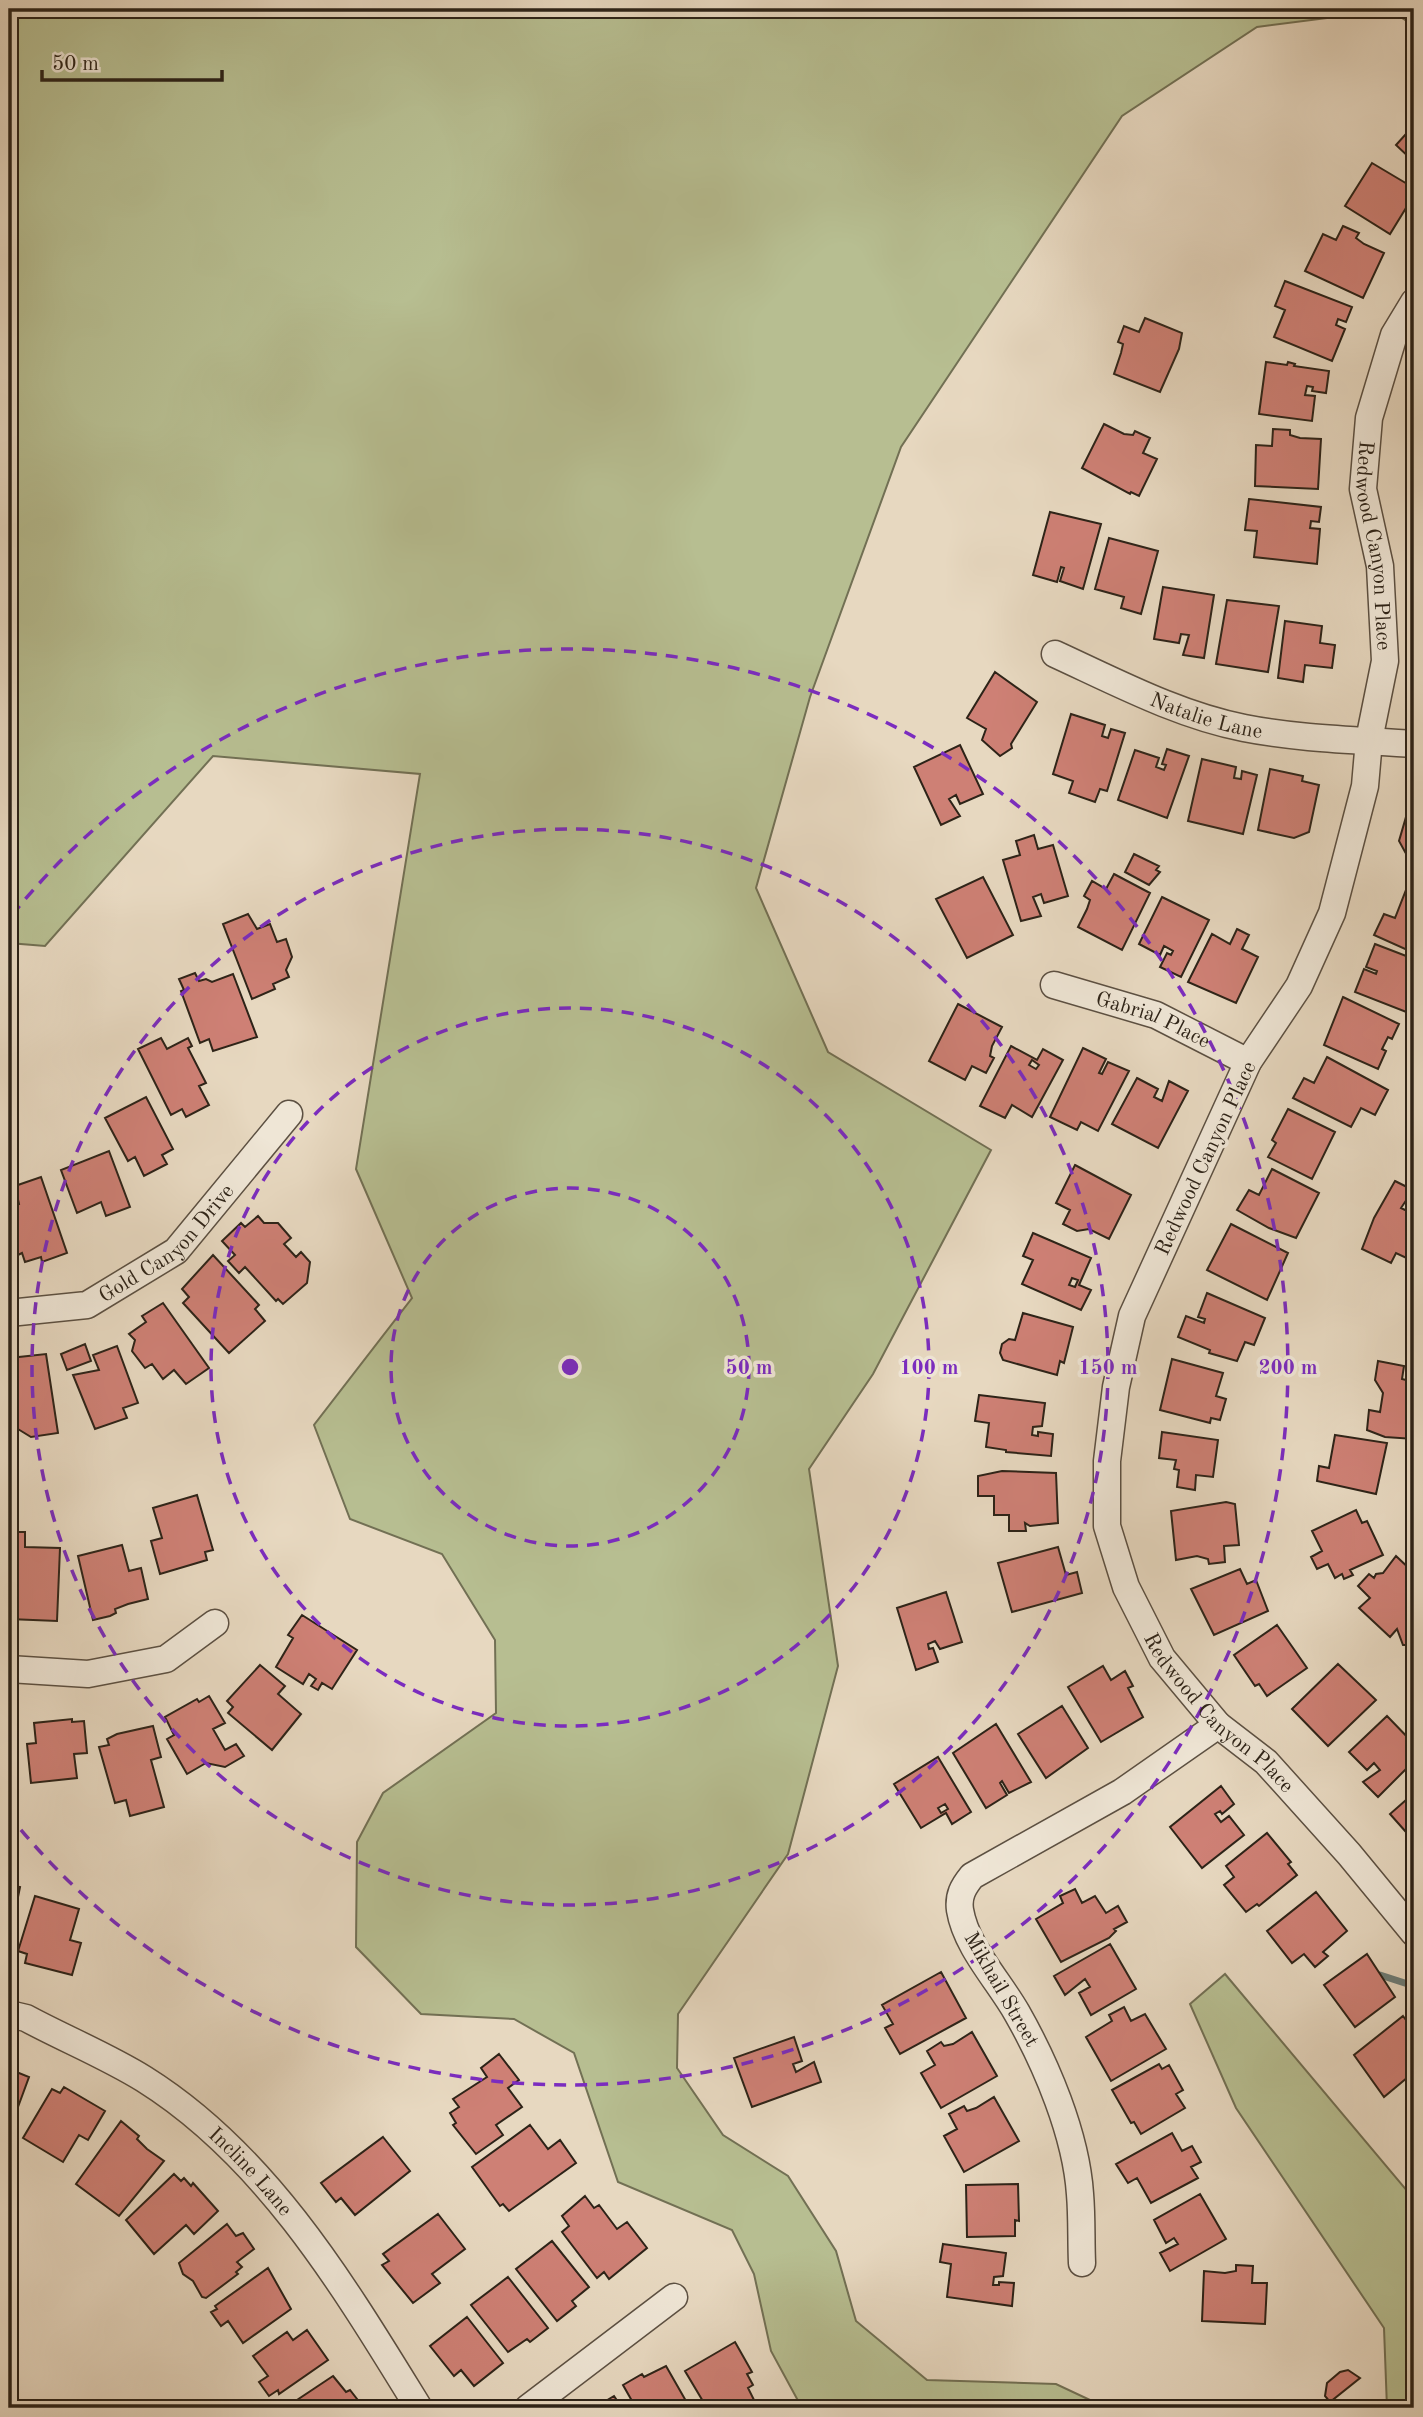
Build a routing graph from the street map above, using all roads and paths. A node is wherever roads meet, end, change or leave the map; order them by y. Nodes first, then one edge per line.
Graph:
1 (1414, 302) edge
2 (1055, 654) dead end
3 (1369, 740) junction
4 (1414, 744) edge
5 (1054, 985) dead end
6 (1248, 1062) junction
7 (289, 1114) dead end
8 (9, 1313) edge
9 (215, 1623) dead end
10 (9, 1669) edge
11 (1218, 1725) junction
12 (1414, 1933) edge
13 (9, 2014) edge
14 (1082, 2263) dead end
15 (674, 2297) dead end
16 (419, 2408) edge
17 (528, 2408) edge

1 - 3 street, Redwood Canyon Place
2 - 3 street, Natalie Lane
3 - 4 street, Natalie Lane
3 - 6 street, Redwood Canyon Place
5 - 6 street, Gabrial Place
6 - 11 street, Redwood Canyon Place
7 - 8 street, Gold Canyon Drive
9 - 10 street
11 - 12 street, Redwood Canyon Place
11 - 14 street, Mikhail Street
13 - 16 street, Incline Lane
15 - 17 street

